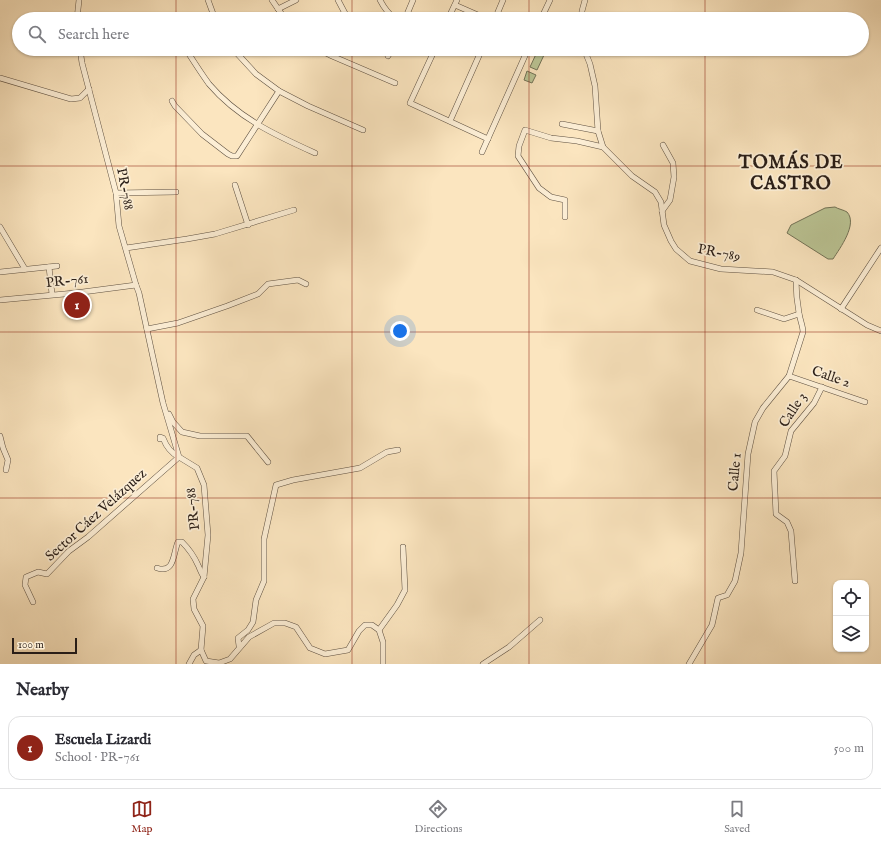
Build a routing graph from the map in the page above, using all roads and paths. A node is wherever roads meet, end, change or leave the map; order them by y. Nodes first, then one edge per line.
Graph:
1 (79, 0) edge
2 (208, 0) edge
3 (272, 0) edge
4 (296, 0) edge
5 (338, 0) edge
6 (380, 0) edge
7 (413, 0) edge
8 (503, 0) edge
9 (550, 0) edge
10 (585, 0) edge
11 (456, 2) edge
12 (278, 9) junction
13 (78, 12) edge
14 (213, 12) edge
15 (280, 12) edge
16 (344, 12) edge
17 (388, 12) edge
18 (408, 12) edge
19 (451, 12) edge
20 (474, 12) edge
21 (498, 12) edge
22 (544, 12) edge
23 (582, 12) edge
24 (81, 56) edge
25 (190, 56) edge
26 (239, 56) edge
27 (332, 56) edge
28 (432, 56) edge
29 (479, 56) edge
30 (525, 56) edge
31 (587, 56) edge
32 (0, 78) edge
33 (395, 83) dead end
34 (89, 89) junction
35 (279, 92) junction
36 (172, 102) dead end
37 (450, 121) junction
38 (562, 124) dead end
39 (257, 125) junction
40 (363, 130) dead end
41 (598, 131) junction
42 (488, 139) junction
43 (663, 145) dead end
44 (603, 147) junction
45 (482, 152) dead end
46 (315, 153) dead end
47 (235, 185) dead end
48 (176, 192) dead end
49 (116, 194) junction
50 (294, 210) dead end
51 (662, 211) junction
52 (565, 217) dead end
53 (248, 224) junction
54 (0, 227) edge
55 (126, 248) junction
56 (881, 248) edge
57 (57, 266) dead end
58 (49, 267) junction
59 (25, 270) junction
60 (0, 272) edge
61 (796, 280) junction
62 (306, 284) dead end
63 (136, 285) junction
64 (52, 294) junction
65 (0, 300) edge
66 (842, 309) junction
67 (757, 310) dead end
68 (799, 314) junction
69 (147, 329) junction
70 (881, 331) edge
71 (789, 376) junction
72 (822, 387) junction
73 (163, 402) junction
74 (865, 402) dead end
75 (0, 436) edge
76 (160, 439) dead end
77 (398, 450) dead end
78 (179, 457) junction
79 (268, 462) dead end
80 (6, 470) dead end
81 (403, 547) dead end
82 (158, 568) dead end
83 (204, 577) junction
84 (795, 580) dead end
85 (33, 602) dead end
86 (540, 620) dead end
87 (379, 630) junction
88 (240, 647) junction
89 (201, 650) junction
90 (189, 664) edge
91 (383, 664) edge
92 (483, 664) edge
93 (688, 664) edge

1 - 13 street
2 - 14 street
3 - 12 street
4 - 12 street
5 - 16 street
6 - 17 street
7 - 18 street
8 - 21 street
9 - 22 street
10 - 23 street
11 - 19 street
11 - 20 street
12 - 15 street
24 - 34 street, PR-788 / PR-788
25 - 39 street
26 - 35 street
27 - 33 street
28 - 37 street
29 - 37 street
30 - 42 street
31 - 41 street, PR-789 / PR-789
32 - 34 street
34 - 49 street, PR-788 / PR-788
35 - 39 street
35 - 40 street
36 - 39 street
37 - 42 street
38 - 41 street
39 - 46 street
41 - 44 street, PR-789 / PR-789
42 - 45 street
43 - 51 street
44 - 51 street, PR-789 / PR-789
44 - 52 street
47 - 53 street
48 - 49 street
49 - 55 street, PR-788 / PR-788
50 - 53 street
51 - 61 street, PR-789 / PR-789
53 - 55 street
54 - 59 street
55 - 63 street, PR-788 / PR-788
56 - 66 street
57 - 58 street
58 - 59 street
58 - 64 street
59 - 60 street
61 - 66 street, PR-789 / PR-789
61 - 68 street, Calle 1
62 - 69 street
63 - 64 street, PR-761 / PR-761
63 - 69 street, PR-788 / PR-788
64 - 65 street, PR-761 / PR-761
66 - 70 street, PR-789 / PR-789
67 - 68 street
68 - 71 street, Calle 1
69 - 73 street, PR-788 / PR-788
71 - 72 street, Calle 2
71 - 93 street, Calle 1
72 - 74 street, Calle 2
72 - 84 street, Calle 3
73 - 78 street, PR-788 / PR-788
73 - 79 street
75 - 80 street
76 - 78 street
77 - 88 street
78 - 83 street, PR-788 / PR-788
78 - 85 street, Sector Cáez Velázquez
81 - 87 street
82 - 83 street
83 - 89 street, PR-788 / PR-788
86 - 92 street
87 - 88 street
87 - 91 street
88 - 89 street
89 - 90 street

